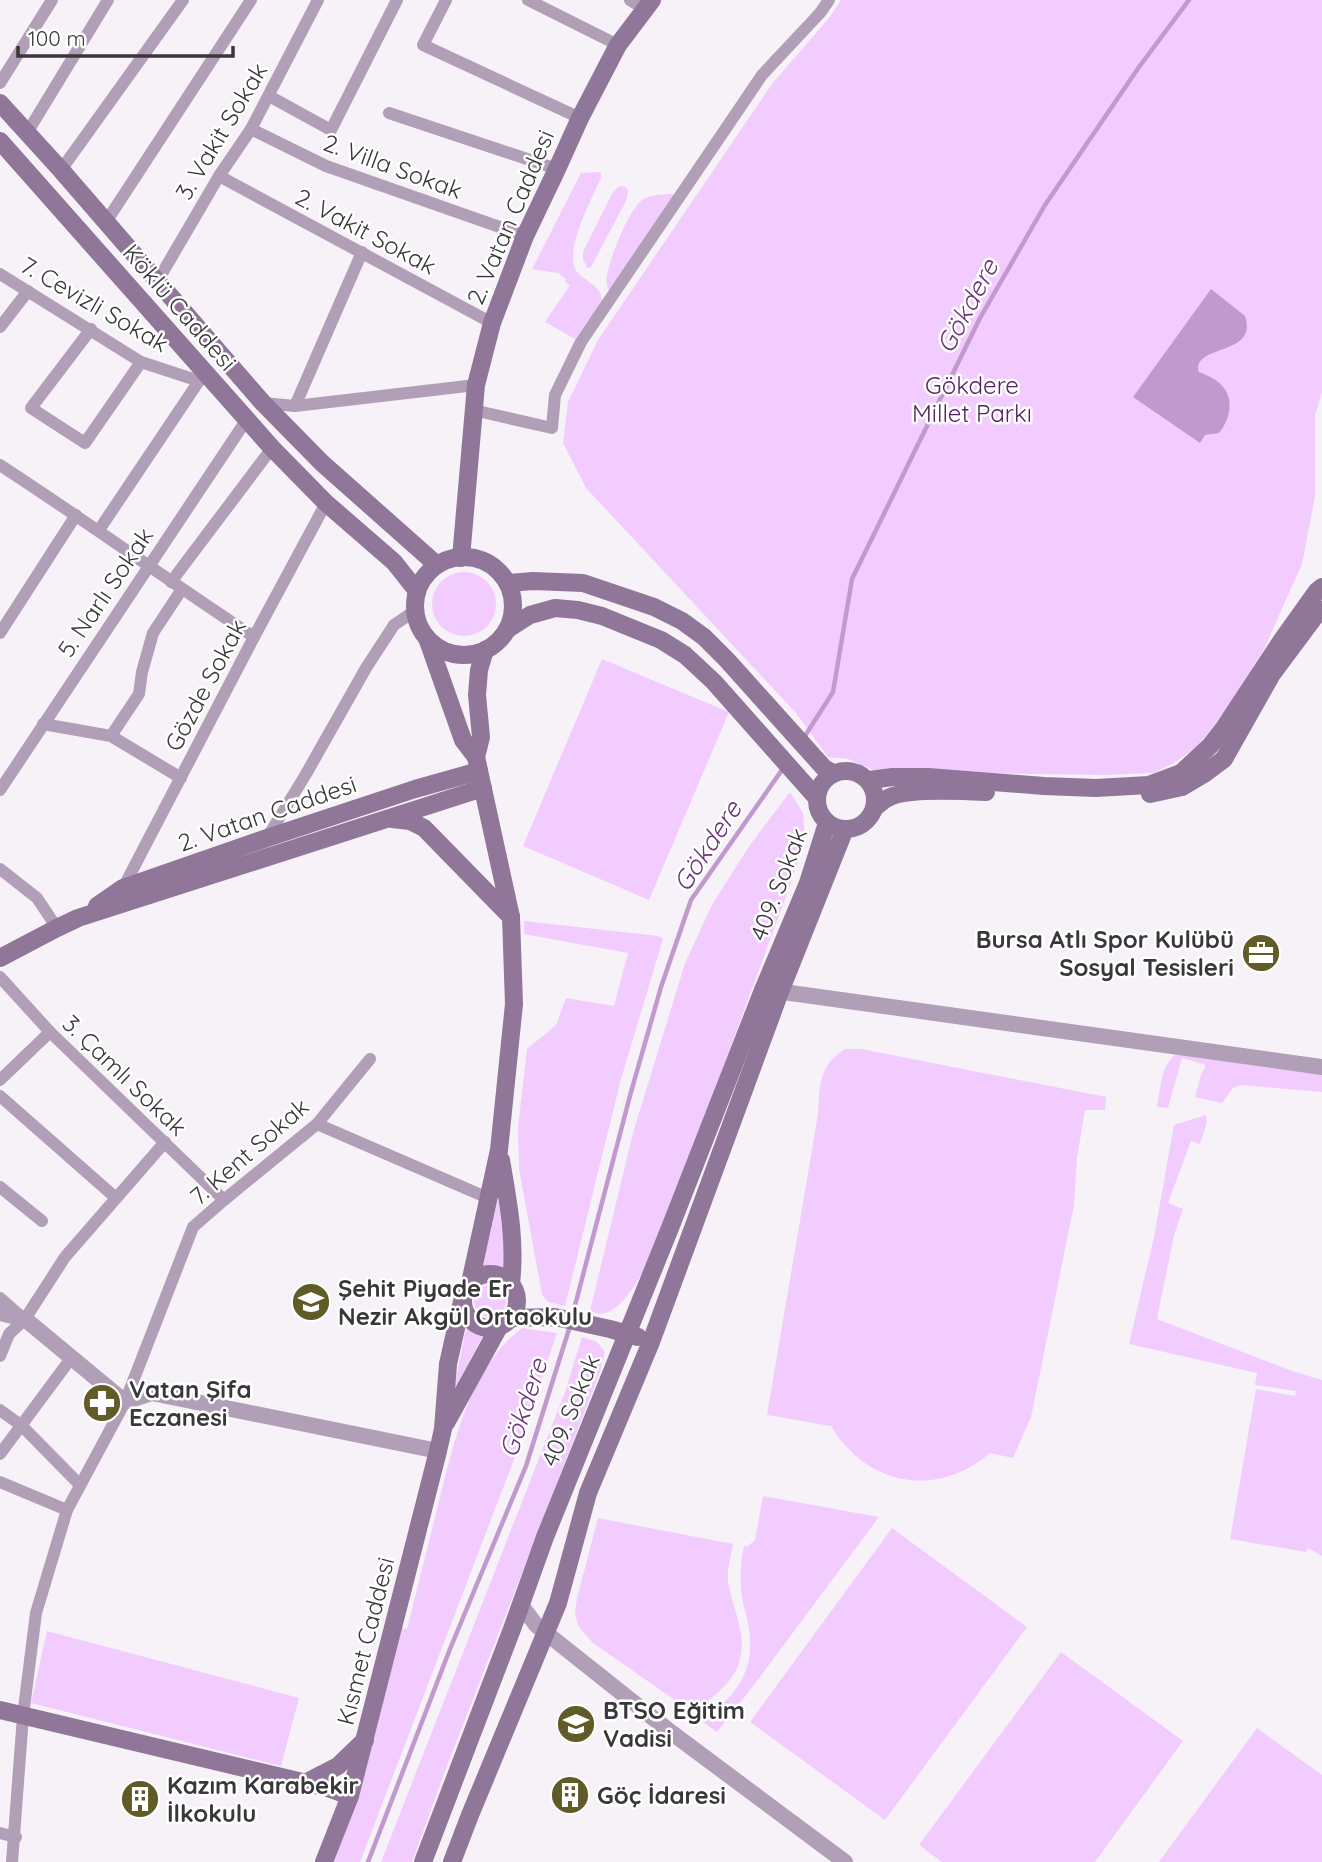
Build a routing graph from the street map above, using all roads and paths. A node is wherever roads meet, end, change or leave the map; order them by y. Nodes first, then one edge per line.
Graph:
1 (52, 0) edge
2 (108, 0) edge
3 (183, 0) edge
4 (251, 0) edge
5 (318, 0) edge
6 (397, 0) edge
7 (446, 0) edge
8 (528, 0) edge
9 (829, 0) edge
10 (642, 3) edge
11 (618, 45) junction
12 (0, 83) edge
13 (269, 96) junction
14 (0, 103) edge
15 (389, 113) dead end
16 (580, 118) junction
17 (251, 129) junction
18 (27, 133) junction
19 (0, 141) edge
20 (558, 169) junction
21 (61, 170) junction
22 (219, 176) junction
23 (106, 222) junction
24 (524, 236) junction
25 (362, 252) junction
26 (0, 274) edge
27 (157, 282) junction
28 (27, 290) junction
29 (492, 323) junction
30 (0, 327) edge
31 (91, 330) junction
32 (141, 362) junction
33 (202, 378) junction
34 (476, 385) junction
35 (263, 404) junction
36 (295, 406) junction
37 (473, 410) junction
38 (247, 419) junction
39 (272, 448) junction
40 (0, 465) edge
41 (326, 503) junction
42 (76, 515) junction
43 (99, 530) junction
44 (461, 558) junction
45 (437, 565) junction
46 (148, 566) junction
47 (508, 583) junction
48 (176, 585) junction
49 (1320, 586) edge
50 (417, 591) junction
51 (416, 610) junction
52 (1320, 613) edge
53 (508, 629) junction
54 (0, 633) edge
55 (254, 637) junction
56 (427, 638) junction
57 (485, 650) junction
58 (43, 724) junction
59 (111, 736) junction
60 (828, 771) junction
61 (479, 772) junction
62 (181, 778) junction
63 (869, 780) junction
64 (0, 790) edge
65 (813, 793) junction
66 (874, 808) junction
67 (389, 818) junction
68 (827, 823) junction
69 (845, 829) junction
70 (267, 838) junction
71 (0, 869) edge
72 (123, 888) junction
73 (511, 917) junction
74 (78, 918) junction
75 (57, 928) junction
76 (0, 958) edge
77 (0, 977) edge
78 (772, 991) junction
79 (50, 1032) junction
80 (370, 1059) dead end
81 (1322, 1067) edge
82 (0, 1080) edge
83 (0, 1096) edge
84 (317, 1124) junction
85 (164, 1142) junction
86 (499, 1150) junction
87 (0, 1187) edge
88 (116, 1198) junction
89 (488, 1198) junction
90 (224, 1200) junction
91 (42, 1221) dead end
92 (513, 1287) junction
93 (467, 1290) junction
94 (0, 1298) edge
95 (0, 1313) edge
96 (555, 1317) junction
97 (24, 1319) junction
98 (505, 1323) junction
99 (619, 1331) junction
100 (651, 1342) junction
101 (0, 1356) edge
102 (72, 1357) junction
103 (125, 1402) junction
104 (0, 1410) edge
105 (22, 1426) junction
106 (443, 1429) junction
107 (438, 1451) junction
108 (0, 1454) edge
109 (0, 1482) edge
110 (80, 1485) junction
111 (66, 1510) junction
112 (521, 1605) junction
113 (546, 1633) junction
114 (0, 1710) edge
115 (23, 1716) junction
116 (365, 1740) junction
117 (304, 1783) junction
118 (350, 1796) junction
119 (0, 1833) edge
120 (16, 1837) junction
121 (12, 1862) edge
122 (324, 1862) edge
123 (423, 1862) edge
124 (452, 1862) edge
125 (845, 1862) edge

1 - 12 street
2 - 18 street
3 - 21 street
4 - 23 street
5 - 13 street, 3. Vakit Sokak
6 - 13 street
7 - 16 street
8 - 11 street
9 - 37 street
10 - 11 main road, 2. Vatan Caddesi
11 - 16 main road, 2. Vatan Caddesi
13 - 17 street, 3. Vakit Sokak
14 - 18 main road, Köklü Caddesi
15 - 20 street
16 - 20 main road, 2. Vatan Caddesi
17 - 22 street, 3. Vakit Sokak
17 - 24 street, 2. Villa Sokak
18 - 21 main road, Köklü Caddesi
19 - 33 main road, Köklü Caddesi
20 - 24 main road, 2. Vatan Caddesi
21 - 23 main road, Köklü Caddesi
22 - 25 street, 2. Vakit Sokak
22 - 27 street, 3. Vakit Sokak
23 - 27 main road, Köklü Caddesi
24 - 29 main road, 2. Vatan Caddesi
25 - 29 street, 2. Vakit Sokak
25 - 36 street
26 - 28 street, 7. Cevizli Sokak
27 - 35 main road, Köklü Caddesi
28 - 30 street
28 - 31 street, 7. Cevizli Sokak
29 - 34 main road, 2. Vatan Caddesi
31 - 32 street, 7. Cevizli Sokak
31 - 32 street
32 - 33 street, 7. Cevizli Sokak
33 - 38 main road, Köklü Caddesi
33 - 43 street
34 - 36 street
34 - 37 main road, 2. Vatan Caddesi
35 - 36 street
35 - 45 main road, Köklü Caddesi
37 - 44 main road, 2. Vatan Caddesi
38 - 39 main road, Köklü Caddesi
38 - 46 street, 5. Narlı Sokak
39 - 41 main road, Köklü Caddesi
39 - 48 street
40 - 42 street
41 - 50 main road, Köklü Caddesi
41 - 55 street, Gözde Sokak
42 - 43 street
42 - 54 street
43 - 46 street
44 - 45 main road
44 - 47 main road
45 - 50 main road
46 - 48 street
46 - 58 street, 5. Narlı Sokak
47 - 53 main road
47 - 60 main road
48 - 55 street
48 - 59 street
49 - 63 main road
50 - 51 main road
51 - 56 main road
51 - 70 street
52 - 66 main road
53 - 57 main road
53 - 65 main road
55 - 62 street, Gözde Sokak
56 - 57 main road
56 - 61 main road
57 - 61 main road
58 - 59 street
58 - 64 street, 5. Narlı Sokak
59 - 62 street
60 - 63 main road
60 - 65 main road
61 - 67 main road, 2. Vatan Caddesi
61 - 70 main road, 2. Vatan Caddesi
61 - 73 main road
62 - 72 street, Gözde Sokak
63 - 66 main road
65 - 68 main road
66 - 69 main road
67 - 73 main road
67 - 74 main road, 2. Vatan Caddesi
68 - 69 main road
68 - 78 main road, 409. Sokak
69 - 78 main road, 409. Sokak
70 - 72 main road, 2. Vatan Caddesi
71 - 75 street
72 - 74 main road, 2. Vatan Caddesi
73 - 86 main road
74 - 75 main road, 2. Vatan Caddesi
75 - 76 main road, 2. Vatan Caddesi
77 - 79 street, 3. Çamlı Sokak
78 - 81 street
78 - 99 main road, 409. Sokak
78 - 100 main road, 409. Sokak
79 - 82 street
79 - 85 street, 3. Çamlı Sokak
80 - 84 street, 7. Kent Sokak
83 - 88 street
84 - 89 street
84 - 90 street, 7. Kent Sokak
85 - 88 street
85 - 90 street, 3. Çamlı Sokak
86 - 89 main road
86 - 92 main road
87 - 91 street
88 - 97 street
89 - 93 main road
90 - 103 street, 7. Kent Sokak
92 - 93 main road
92 - 96 main road
92 - 98 main road
93 - 98 main road
93 - 106 main road
94 - 97 street
95 - 97 street
96 - 98 main road
96 - 99 main road
97 - 101 street
97 - 102 street
98 - 106 main road
99 - 100 main road
99 - 112 main road, 409. Sokak
100 - 113 main road, 409. Sokak
102 - 103 street
102 - 105 street
103 - 107 street
103 - 110 street, 7. Kent Sokak
104 - 105 street
105 - 108 street
105 - 110 street
106 - 107 main road, Kısmet Caddesi
107 - 116 main road, Kısmet Caddesi
109 - 111 street
110 - 111 street, 7. Kent Sokak
111 - 115 street, 7. Kent Sokak
112 - 113 street
112 - 123 main road, 409. Sokak
113 - 124 main road, 409. Sokak
113 - 125 street
114 - 115 main road
115 - 117 main road
115 - 120 street, 7. Kent Sokak
116 - 117 main road
116 - 118 main road, Kısmet Caddesi
117 - 118 main road
118 - 122 main road, Kısmet Caddesi
119 - 120 street
120 - 121 street, 7. Kent Sokak

